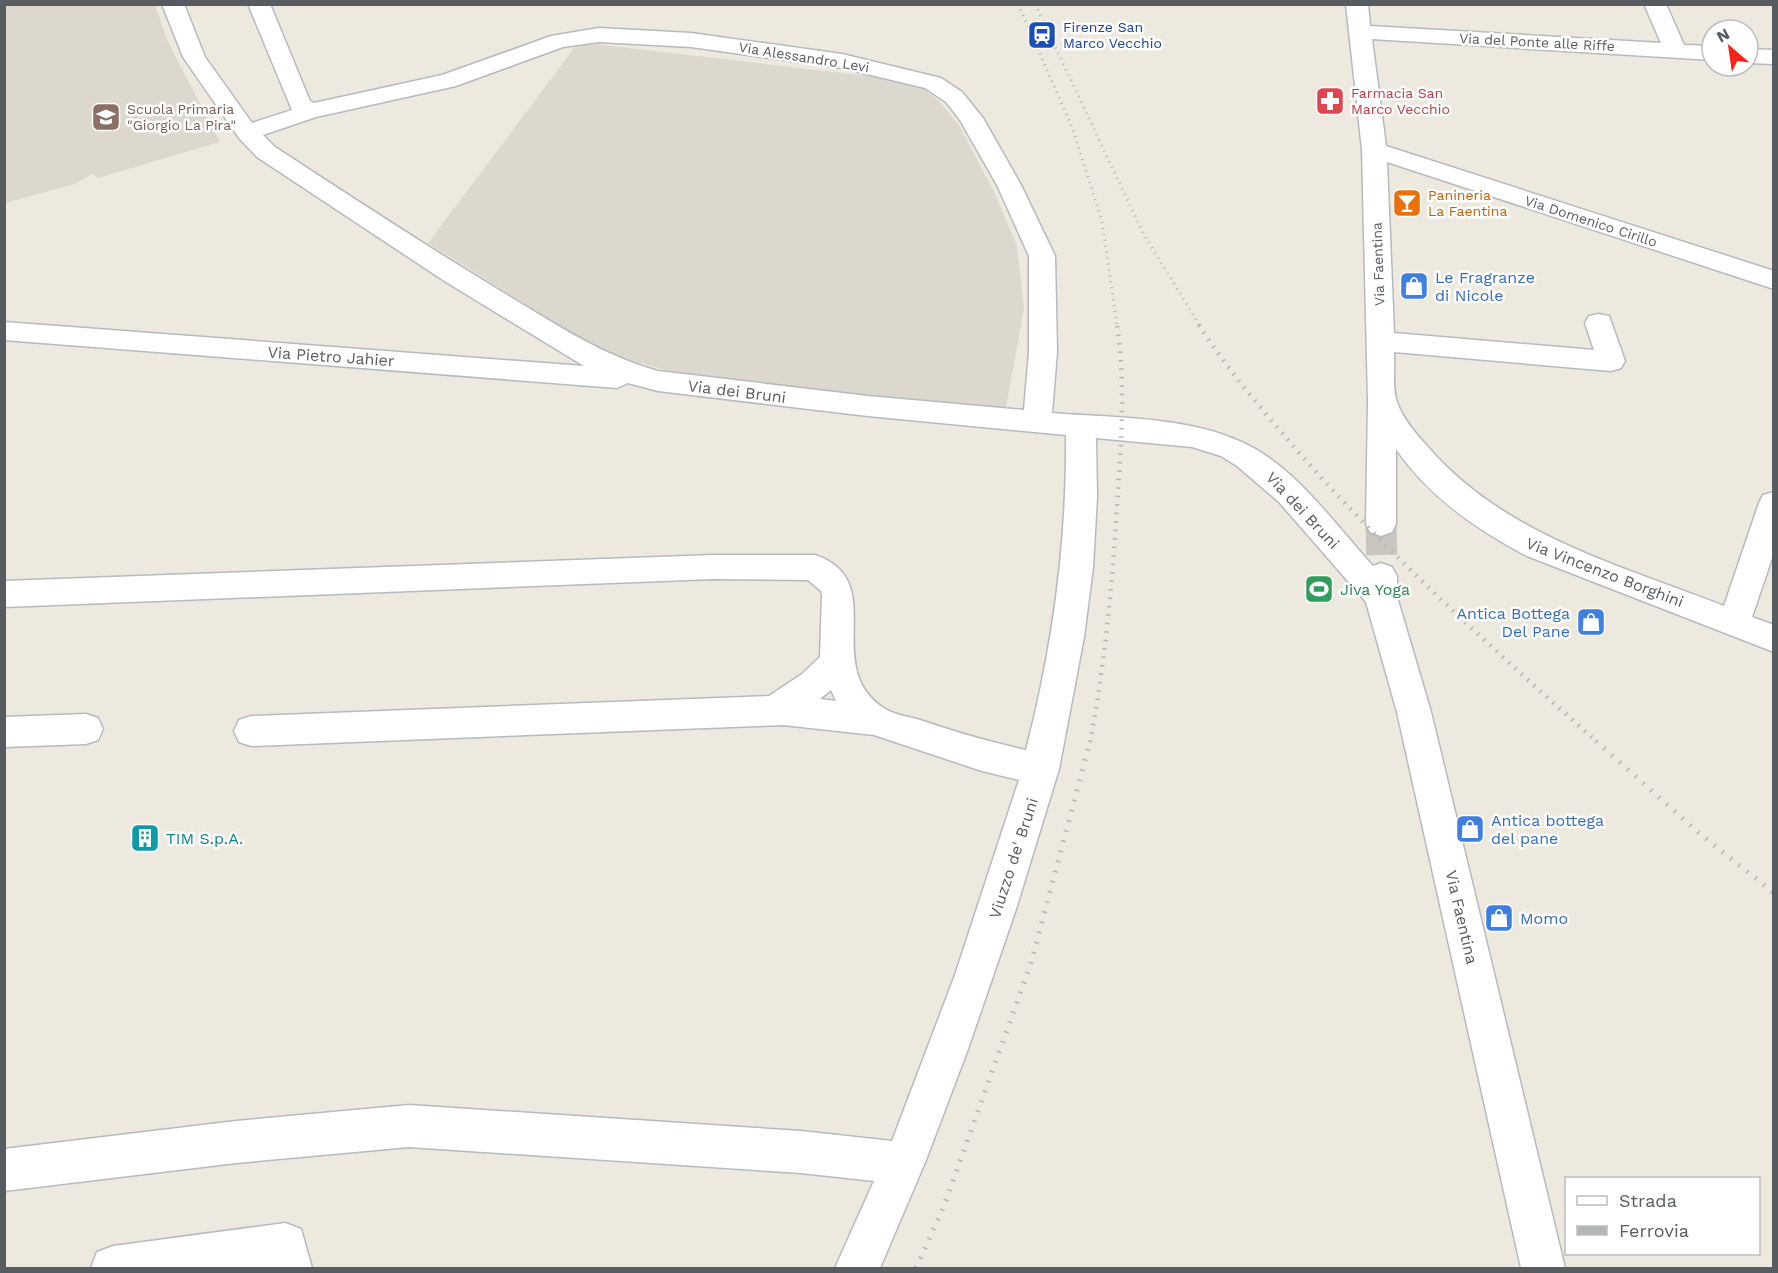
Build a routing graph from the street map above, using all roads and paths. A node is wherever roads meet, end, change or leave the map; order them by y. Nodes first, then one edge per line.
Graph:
1 (173, 4) edge
2 (260, 4) edge
3 (1357, 4) edge
4 (1655, 4) edge
5 (1362, 32) junction
6 (1676, 51) junction
7 (1700, 52) edge
8 (310, 111) junction
9 (247, 133) junction
10 (1374, 150) junction
11 (1773, 280) edge
12 (1599, 323) dead end
13 (4, 331) edge
14 (1381, 341) junction
15 (658, 381) junction
16 (1382, 402) junction
17 (1037, 422) junction
18 (1081, 427) junction
19 (1773, 503) edge
20 (1381, 524) tunnel mouth
21 (1381, 582) joint
22 (4, 594) edge
23 (1734, 623) junction
24 (1773, 639) edge
25 (835, 663) junction
26 (772, 711) junction
27 (874, 720) junction
28 (86, 729) dead end
29 (251, 731) dead end
30 (4, 732) edge
31 (1041, 770) junction
32 (902, 1163) junction
33 (4, 1170) edge
34 (113, 1269) edge
35 (290, 1269) edge
36 (857, 1269) edge
37 (1543, 1269) edge

1 - 9 street, Via dei Bruni
2 - 8 street
3 - 5 street, Via Faentina
4 - 6 street
5 - 6 street, Via del Ponte alle Riffe
5 - 10 street, Via Faentina
6 - 7 street, Via del Ponte alle Riffe
8 - 9 street, Via Alessandro Levi
8 - 17 street, Via Alessandro Levi
9 - 15 street, Via dei Bruni
10 - 11 street, Via Domenico Cirillo
10 - 14 street, Via Faentina
12 - 14 street
13 - 15 street, Via Pietro Jahier
14 - 16 street, Via Faentina
15 - 17 street, Via dei Bruni
16 - 20 street, Via Faentina
16 - 23 street, Via Vincenzo Borghini
17 - 18 street, Via dei Bruni
18 - 21 street, Via dei Bruni
18 - 31 street, Viuzzo de' Bruni
19 - 23 street
21 - 37 street, Via Faentina
22 - 25 street
23 - 24 street, Via Vincenzo Borghini
25 - 26 street
25 - 27 street
26 - 27 street
26 - 29 street
27 - 31 street
28 - 30 street
31 - 32 street, Viuzzo de' Bruni
32 - 33 street
32 - 36 street, Viuzzo de' Bruni
34 - 35 street

